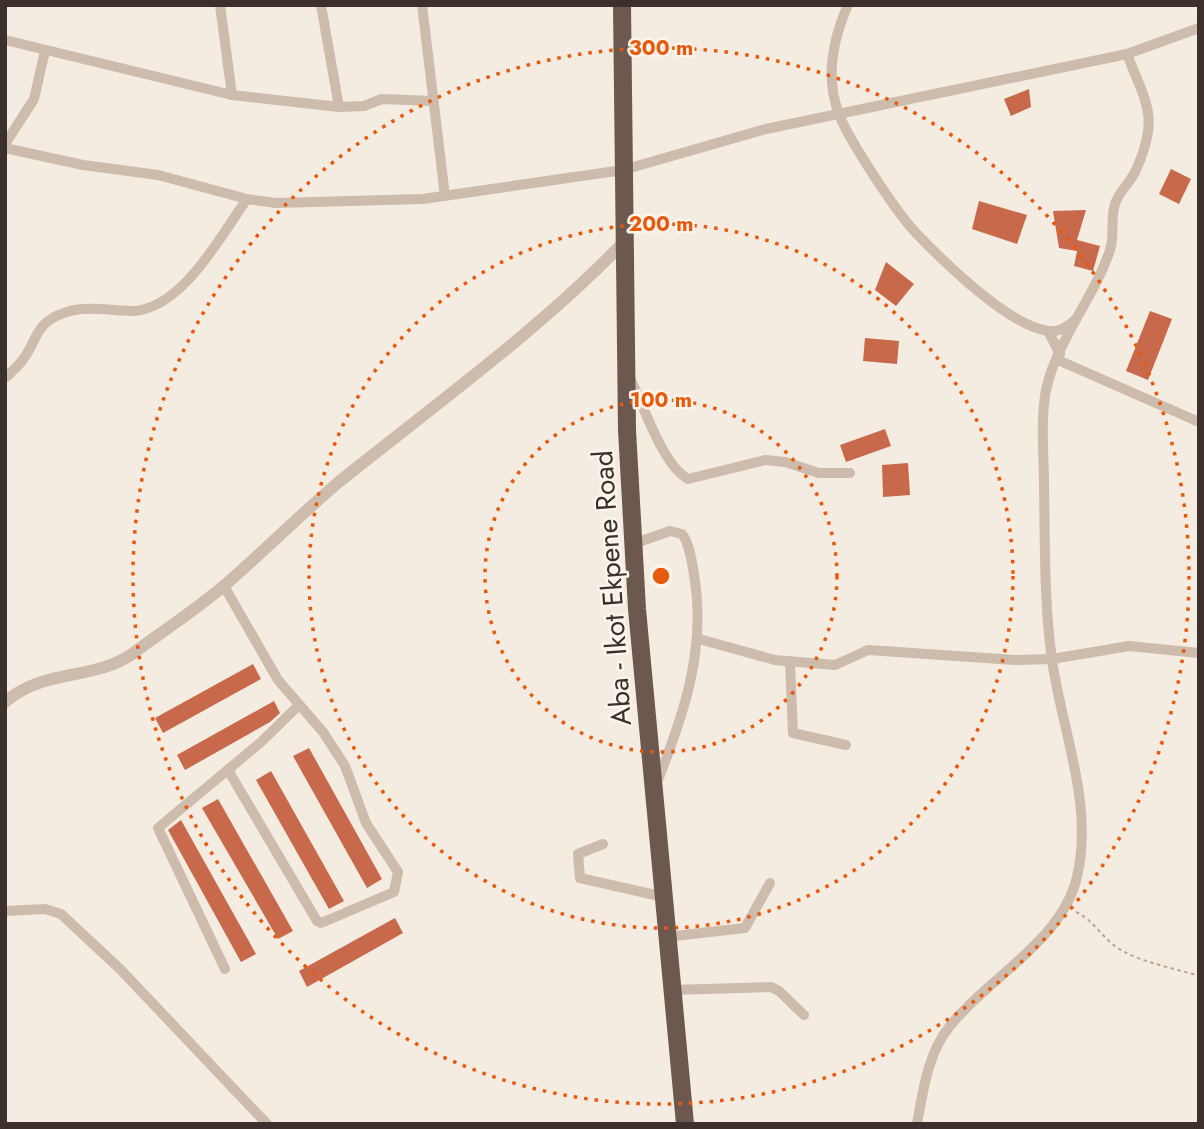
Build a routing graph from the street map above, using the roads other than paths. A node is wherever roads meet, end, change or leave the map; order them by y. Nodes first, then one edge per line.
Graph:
1 (220, 5) edge
2 (321, 5) edge
3 (422, 5) edge
4 (622, 5) edge
5 (848, 5) edge
6 (1199, 28) edge
7 (5, 40) edge
8 (45, 51) junction
9 (1127, 54) junction
10 (232, 95) junction
11 (433, 101) junction
12 (339, 107) junction
13 (838, 113) junction
14 (5, 146) edge
15 (623, 170) junction
16 (445, 196) junction
17 (247, 199) junction
18 (624, 242) junction
19 (1079, 316) junction
20 (1048, 331) junction
21 (1059, 357) junction
22 (626, 370) junction
23 (5, 378) edge
24 (1199, 422) edge
25 (850, 473) dead end
26 (633, 544) junction
27 (224, 586) junction
28 (699, 639) junction
29 (1199, 653) edge
30 (1052, 659) junction
31 (790, 663) junction
32 (5, 702) edge
33 (298, 706) junction
34 (846, 746) dead end
35 (228, 770) junction
36 (655, 787) junction
37 (603, 844) dead end
38 (770, 883) dead end
39 (664, 897) junction
40 (5, 911) edge
41 (666, 937) junction
42 (225, 969) dead end
43 (671, 989) junction
44 (804, 1015) dead end
45 (267, 1124) edge
46 (685, 1124) edge
47 (917, 1124) edge

1 - 10 street
2 - 12 street
3 - 11 street
4 - 15 highway, Aba - Ikot Ekpene Road
5 - 13 street
6 - 9 street
7 - 8 street
8 - 10 street
8 - 14 street
9 - 13 street
9 - 19 street
10 - 12 street
11 - 12 street
11 - 16 street
13 - 15 street
13 - 20 street
14 - 17 street
15 - 16 street
15 - 18 highway, Aba - Ikot Ekpene Road
16 - 17 street
17 - 23 street
18 - 22 highway, Aba - Ikot Ekpene Road
18 - 27 street
19 - 20 street
19 - 21 street
20 - 21 street
21 - 24 street
21 - 30 street
22 - 25 street
22 - 26 highway, Aba - Ikot Ekpene Road
26 - 28 street
26 - 36 highway, Aba - Ikot Ekpene Road
27 - 32 street
27 - 33 street
28 - 31 street
28 - 36 street
29 - 30 street
30 - 31 street
30 - 47 street
31 - 34 street
33 - 35 street
33 - 35 street
35 - 42 street
36 - 39 highway, Aba - Ikot Ekpene Road
37 - 39 street
38 - 41 street
39 - 41 highway, Aba - Ikot Ekpene Road
40 - 45 street
41 - 43 highway, Aba - Ikot Ekpene Road
43 - 44 street
43 - 46 highway, Aba - Ikot Ekpene Road

